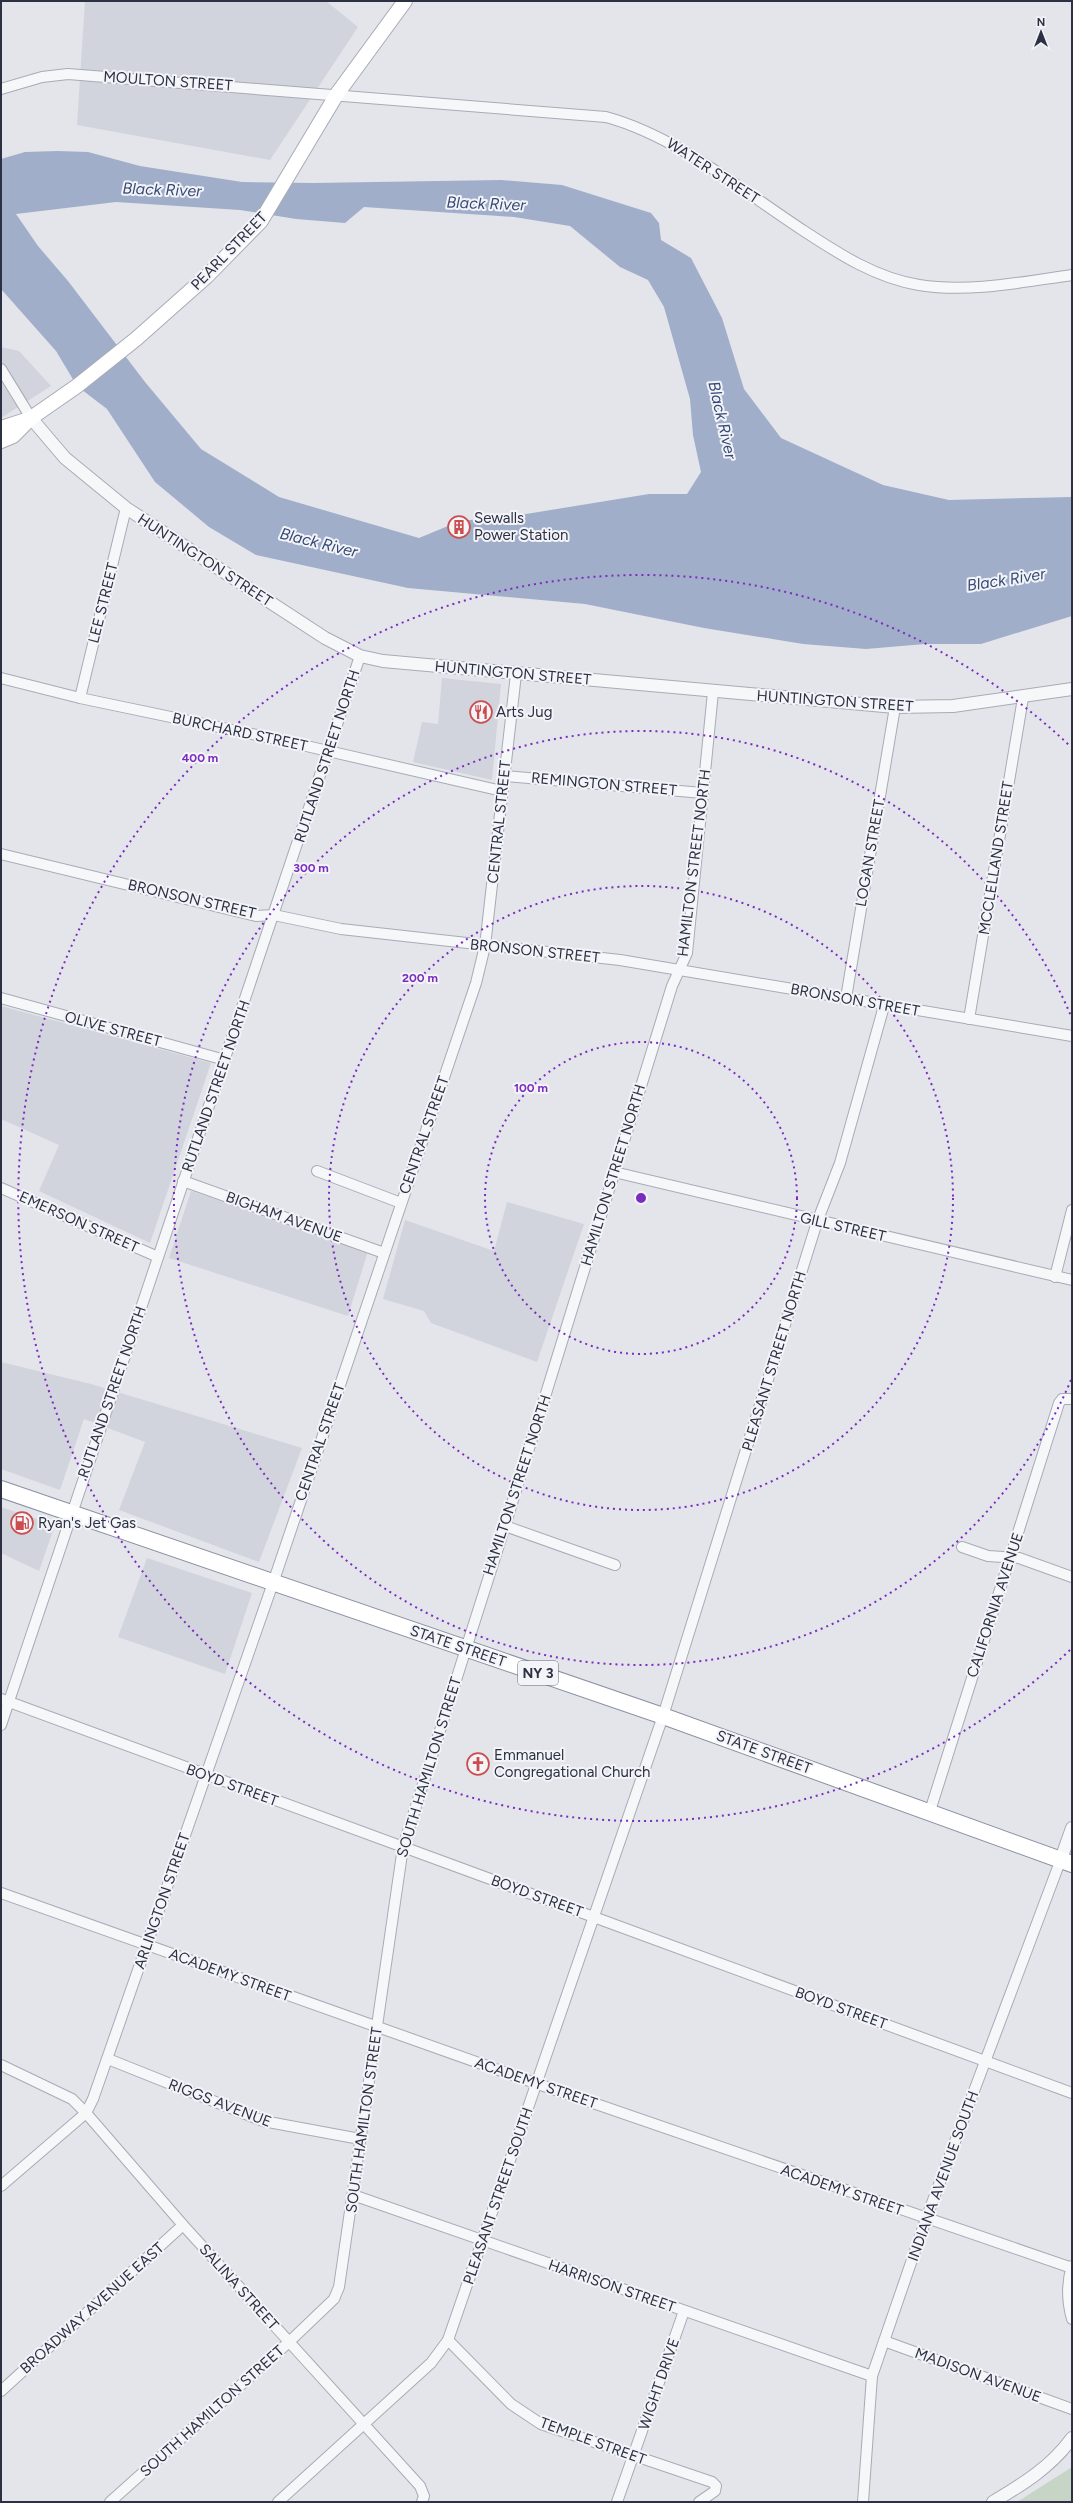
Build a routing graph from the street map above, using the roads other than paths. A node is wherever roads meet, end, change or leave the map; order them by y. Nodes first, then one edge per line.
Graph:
1 (405, 1) edge
2 (1, 89) edge
3 (337, 94) junction
4 (1072, 274) edge
5 (1, 369) edge
6 (31, 418) junction
7 (1, 428) edge
8 (1, 441) edge
9 (126, 508) junction
10 (360, 656) junction
11 (516, 674) junction
12 (1, 678) edge
13 (1072, 689) edge
14 (713, 692) junction
15 (80, 698) junction
16 (1023, 698) junction
17 (895, 707) junction
18 (328, 752) junction
19 (504, 776) junction
20 (502, 791) junction
21 (703, 793) junction
22 (1, 854) edge
23 (274, 916) junction
24 (485, 946) junction
25 (681, 970) junction
26 (1, 998) edge
27 (846, 998) junction
28 (884, 1006) junction
29 (969, 1019) junction
30 (1072, 1036) edge
31 (225, 1060) junction
32 (317, 1171) dead end
33 (614, 1172) junction
34 (183, 1181) junction
35 (1, 1188) edge
36 (401, 1203) junction
37 (1072, 1210) edge
38 (817, 1222) junction
39 (384, 1253) junction
40 (158, 1257) junction
41 (1055, 1276) junction
42 (1072, 1280) edge
43 (1067, 1399) edge
44 (1, 1489) edge
45 (71, 1514) junction
46 (505, 1526) junction
47 (962, 1547) dead end
48 (1010, 1557) junction
49 (615, 1565) dead end
50 (1072, 1577) edge
51 (272, 1583) junction
52 (465, 1649) junction
53 (5, 1701) edge
54 (663, 1716) junction
55 (1, 1725) edge
56 (206, 1775) junction
57 (930, 1812) junction
58 (1072, 1828) edge
59 (402, 1847) junction
60 (1066, 1862) edge
61 (1, 1893) edge
62 (594, 1917) junction
63 (146, 1945) junction
64 (377, 2027) junction
65 (108, 2059) junction
66 (985, 2061) junction
67 (1, 2065) edge
68 (538, 2084) junction
69 (1072, 2093) edge
70 (86, 2113) junction
71 (360, 2139) junction
72 (1, 2186) edge
73 (353, 2195) junction
74 (926, 2219) junction
75 (183, 2225) junction
76 (482, 2240) junction
77 (1072, 2267) edge
78 (684, 2311) junction
79 (1072, 2319) edge
80 (448, 2340) junction
81 (884, 2341) junction
82 (289, 2342) junction
83 (872, 2376) junction
84 (1, 2391) edge
85 (1072, 2408) edge
86 (363, 2425) junction
87 (1072, 2438) edge
88 (633, 2456) junction
89 (423, 2499) edge
90 (110, 2502) edge
91 (278, 2502) edge
92 (617, 2502) edge
93 (699, 2502) edge
94 (863, 2502) edge
95 (993, 2502) edge

1 - 3 main road, PEARL STREET
2 - 3 street, MOULTON STREET
3 - 4 street, WATER STREET
3 - 6 main road, PEARL STREET
5 - 6 street
6 - 7 main road
6 - 8 main road
6 - 9 street, HUNTINGTON STREET
9 - 10 street, HUNTINGTON STREET
9 - 15 street, LEE STREET
10 - 11 street, HUNTINGTON STREET
10 - 18 street, RUTLAND STREET NORTH
11 - 14 street, HUNTINGTON STREET
11 - 19 street, CENTRAL STREET
12 - 15 street, BURCHARD STREET
13 - 16 street, HUNTINGTON STREET
14 - 17 street, HUNTINGTON STREET
14 - 21 street, HAMILTON STREET NORTH
15 - 18 street, BURCHARD STREET
16 - 17 street, HUNTINGTON STREET
16 - 29 street, MCCLELLAND STREET
17 - 27 street, LOGAN STREET
18 - 20 street, BURCHARD STREET
18 - 23 street, RUTLAND STREET NORTH
19 - 20 street, CENTRAL STREET
19 - 21 street, REMINGTON STREET
20 - 24 street, CENTRAL STREET
21 - 25 street, HAMILTON STREET NORTH
22 - 23 street, BRONSON STREET
23 - 24 street, BRONSON STREET
23 - 31 street, RUTLAND STREET NORTH
24 - 25 street, BRONSON STREET
24 - 36 street, CENTRAL STREET
25 - 27 street, BRONSON STREET
25 - 33 street, HAMILTON STREET NORTH
26 - 31 street, OLIVE STREET
27 - 28 street, BRONSON STREET
28 - 29 street, BRONSON STREET
28 - 38 street, PLEASANT STREET NORTH
29 - 30 street, BRONSON STREET
31 - 34 street, RUTLAND STREET NORTH
32 - 36 street
33 - 38 street, GILL STREET
33 - 46 street, HAMILTON STREET NORTH
34 - 39 street, BIGHAM AVENUE
34 - 40 street, RUTLAND STREET NORTH
35 - 40 street, EMERSON STREET
36 - 39 street, CENTRAL STREET
37 - 41 street
38 - 41 street, GILL STREET
38 - 54 street, PLEASANT STREET NORTH
39 - 51 street, CENTRAL STREET
40 - 45 street, RUTLAND STREET NORTH
41 - 42 street, GILL STREET
43 - 48 street, CALIFORNIA AVENUE
44 - 45 highway, STATE STREET / NY 3
45 - 51 highway, STATE STREET / NY 3
45 - 53 street, RUTLAND STREET NORTH
46 - 49 street
46 - 52 street, HAMILTON STREET NORTH
47 - 48 street
48 - 50 street
48 - 57 street, CALIFORNIA AVENUE
51 - 52 highway, STATE STREET / NY 3
51 - 56 street, ARLINGTON STREET
52 - 54 highway, STATE STREET / NY 3
52 - 59 street, SOUTH HAMILTON STREET
53 - 55 street, RUTLAND STREET NORTH
53 - 56 street, BOYD STREET
54 - 57 highway, STATE STREET / NY 3
54 - 62 street, PLEASANT STREET SOUTH
56 - 59 street, BOYD STREET
56 - 63 street, ARLINGTON STREET
57 - 60 highway, STATE STREET / NY 3
58 - 60 street
59 - 62 street, BOYD STREET
59 - 64 street, SOUTH HAMILTON STREET
60 - 66 street, INDIANA AVENUE SOUTH
61 - 63 street, ACADEMY STREET
62 - 66 street, BOYD STREET
62 - 68 street, PLEASANT STREET SOUTH
63 - 64 street, ACADEMY STREET
63 - 65 street, ARLINGTON STREET
64 - 68 street, ACADEMY STREET
64 - 71 street, SOUTH HAMILTON STREET
65 - 70 street, ARLINGTON STREET
65 - 71 street, RIGGS AVENUE
66 - 69 street, BOYD STREET
66 - 74 street, INDIANA AVENUE SOUTH
67 - 70 street, SALINA STREET
68 - 74 street, ACADEMY STREET
68 - 76 street, PLEASANT STREET SOUTH
70 - 72 street, ARLINGTON STREET
70 - 75 street, SALINA STREET
71 - 73 street, SOUTH HAMILTON STREET
73 - 76 street, HARRISON STREET
73 - 82 street, SOUTH HAMILTON STREET
74 - 77 street, ACADEMY STREET
74 - 81 street, INDIANA AVENUE SOUTH
75 - 82 street, SALINA STREET
75 - 84 street, BROADWAY AVENUE EAST
76 - 78 street, HARRISON STREET
76 - 80 street, PLEASANT STREET SOUTH
77 - 79 street
78 - 83 street, HARRISON STREET
78 - 88 street, WIGHT DRIVE
80 - 86 street, PLEASANT STREET SOUTH
80 - 88 street, TEMPLE STREET
81 - 83 street, INDIANA AVENUE SOUTH
81 - 85 street, MADISON AVENUE
82 - 86 street, SALINA STREET
82 - 90 street, SOUTH HAMILTON STREET
83 - 94 street, INDIANA AVENUE SOUTH
86 - 89 street, SALINA STREET
86 - 91 street, PLEASANT STREET SOUTH
87 - 95 street
88 - 92 street, WIGHT DRIVE
88 - 93 street, TEMPLE STREET

